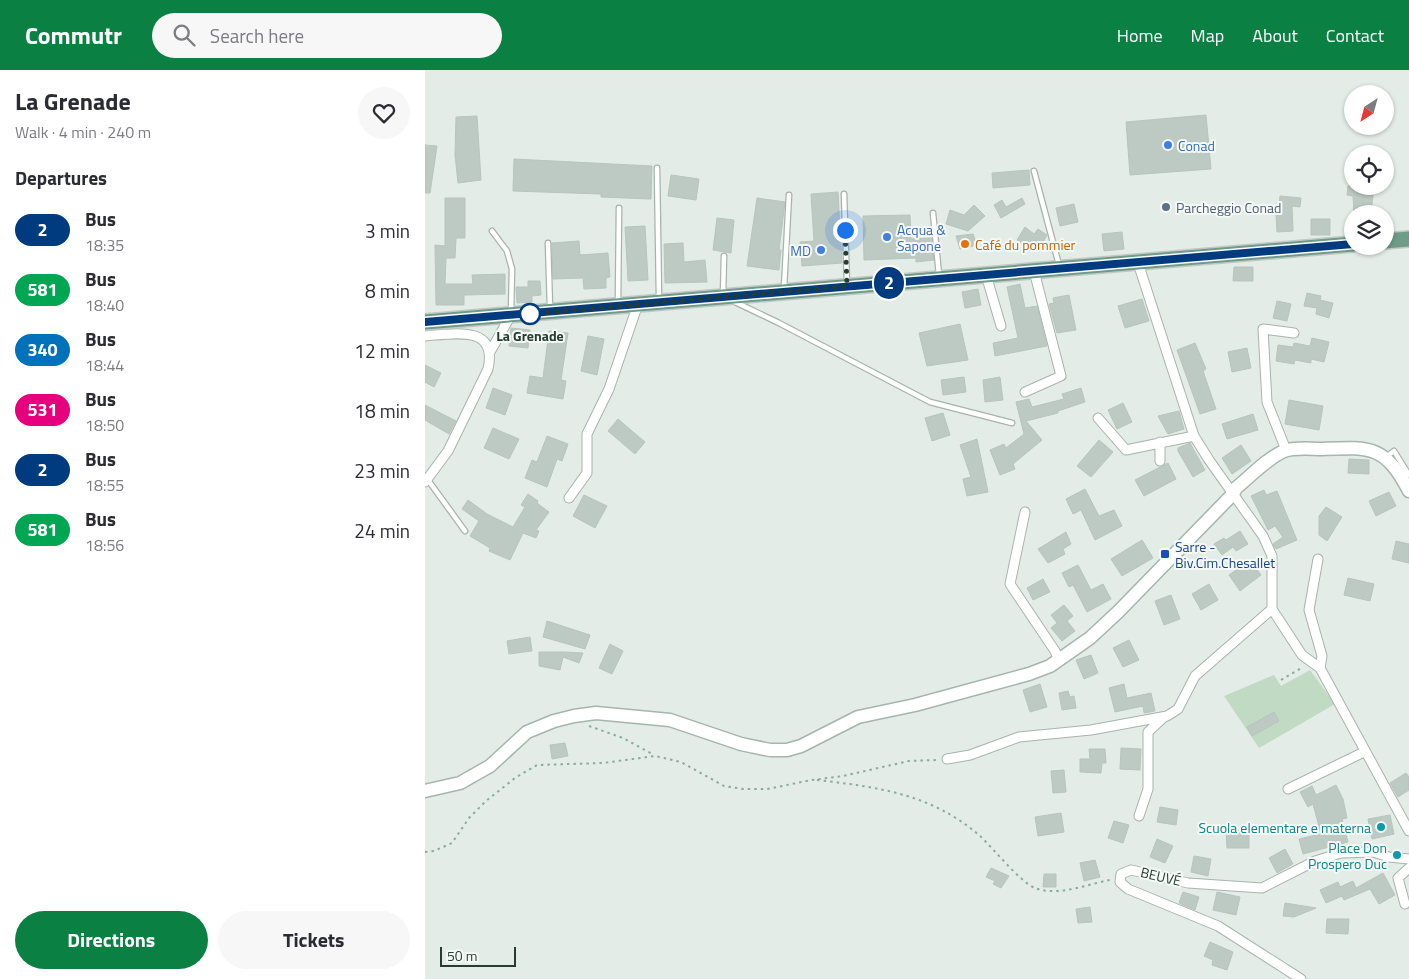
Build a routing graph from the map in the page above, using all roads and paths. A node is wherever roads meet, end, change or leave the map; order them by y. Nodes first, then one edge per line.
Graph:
1 (657, 168) dead end
2 (1034, 171) dead end
3 (844, 194) dead end
4 (789, 195) dead end
5 (619, 208) dead end
6 (933, 213) dead end
7 (493, 231) dead end
8 (1409, 239) edge
9 (1394, 241) edge
10 (548, 243) dead end
11 (1344, 245) edge
12 (724, 256) dead end
13 (1137, 263) junction
14 (1060, 269) junction
15 (1034, 271) junction
16 (986, 275) junction
17 (939, 279) junction
18 (847, 286) junction
19 (784, 292) junction
20 (723, 297) junction
21 (659, 302) junction
22 (638, 304) junction
23 (618, 306) junction
24 (550, 312) junction
25 (511, 315) junction
26 (425, 322) edge
27 (1001, 326) dead end
28 (1294, 333) dead end
29 (425, 336) edge
30 (490, 352) junction
31 (1025, 392) dead end
32 (1099, 418) dead end
33 (1012, 423) dead end
34 (1194, 436) junction
35 (1160, 442) junction
36 (1287, 450) junction
37 (1386, 457) junction
38 (1161, 461) dead end
39 (1409, 475) edge
40 (426, 481) edge
41 (1409, 491) edge
42 (1233, 494) junction
43 (569, 498) dead end
44 (1025, 512) dead end
45 (465, 531) dead end
46 (1317, 558) dead end
47 (1272, 609) junction
48 (1059, 661) junction
49 (1311, 662) junction
50 (1320, 668) junction
51 (1281, 680) dead end
52 (574, 716) junction
53 (1167, 716) junction
54 (1364, 752) junction
55 (655, 756) junction
56 (947, 759) joint
57 (813, 780) junction
58 (1288, 789) dead end
59 (425, 791) edge
60 (1139, 816) dead end
61 (1409, 831) edge
62 (425, 852) edge
63 (1409, 859) edge
64 (1409, 868) edge
65 (1119, 878) junction
66 (1405, 904) dead end
67 (1301, 979) edge

1 - 21 lane
2 - 14 lane
3 - 18 lane
4 - 19 lane
5 - 23 lane
6 - 17 lane
7 - 25 lane
8 - 9 main road
10 - 24 lane
11 - 13 main road
12 - 20 lane
13 - 14 main road
13 - 34 street
14 - 15 main road
15 - 16 main road
15 - 31 street
16 - 17 main road
16 - 27 street
17 - 18 main road
18 - 19 main road
19 - 20 main road
20 - 21 main road
20 - 33 lane
21 - 22 main road
22 - 23 main road
22 - 43 street
23 - 24 main road
24 - 25 main road
25 - 26 main road
25 - 30 street
28 - 36 street
29 - 30 street
30 - 40 street
32 - 35 street
34 - 35 street
34 - 42 street
35 - 38 street
36 - 37 street
36 - 42 street
37 - 39 lane
37 - 41 street
40 - 45 lane
42 - 47 street
42 - 48 street
44 - 48 street
46 - 50 street
47 - 49 street
47 - 53 street
48 - 52 street
49 - 50 street
49 - 51 path
50 - 54 street
52 - 55 path
52 - 59 street
53 - 56 street
53 - 60 street
54 - 58 street
54 - 61 street
55 - 57 path
55 - 62 path
56 - 57 path
57 - 65 path
63 - 65 street, BEUVÉ
64 - 66 street
65 - 67 street, BEUVÉ

